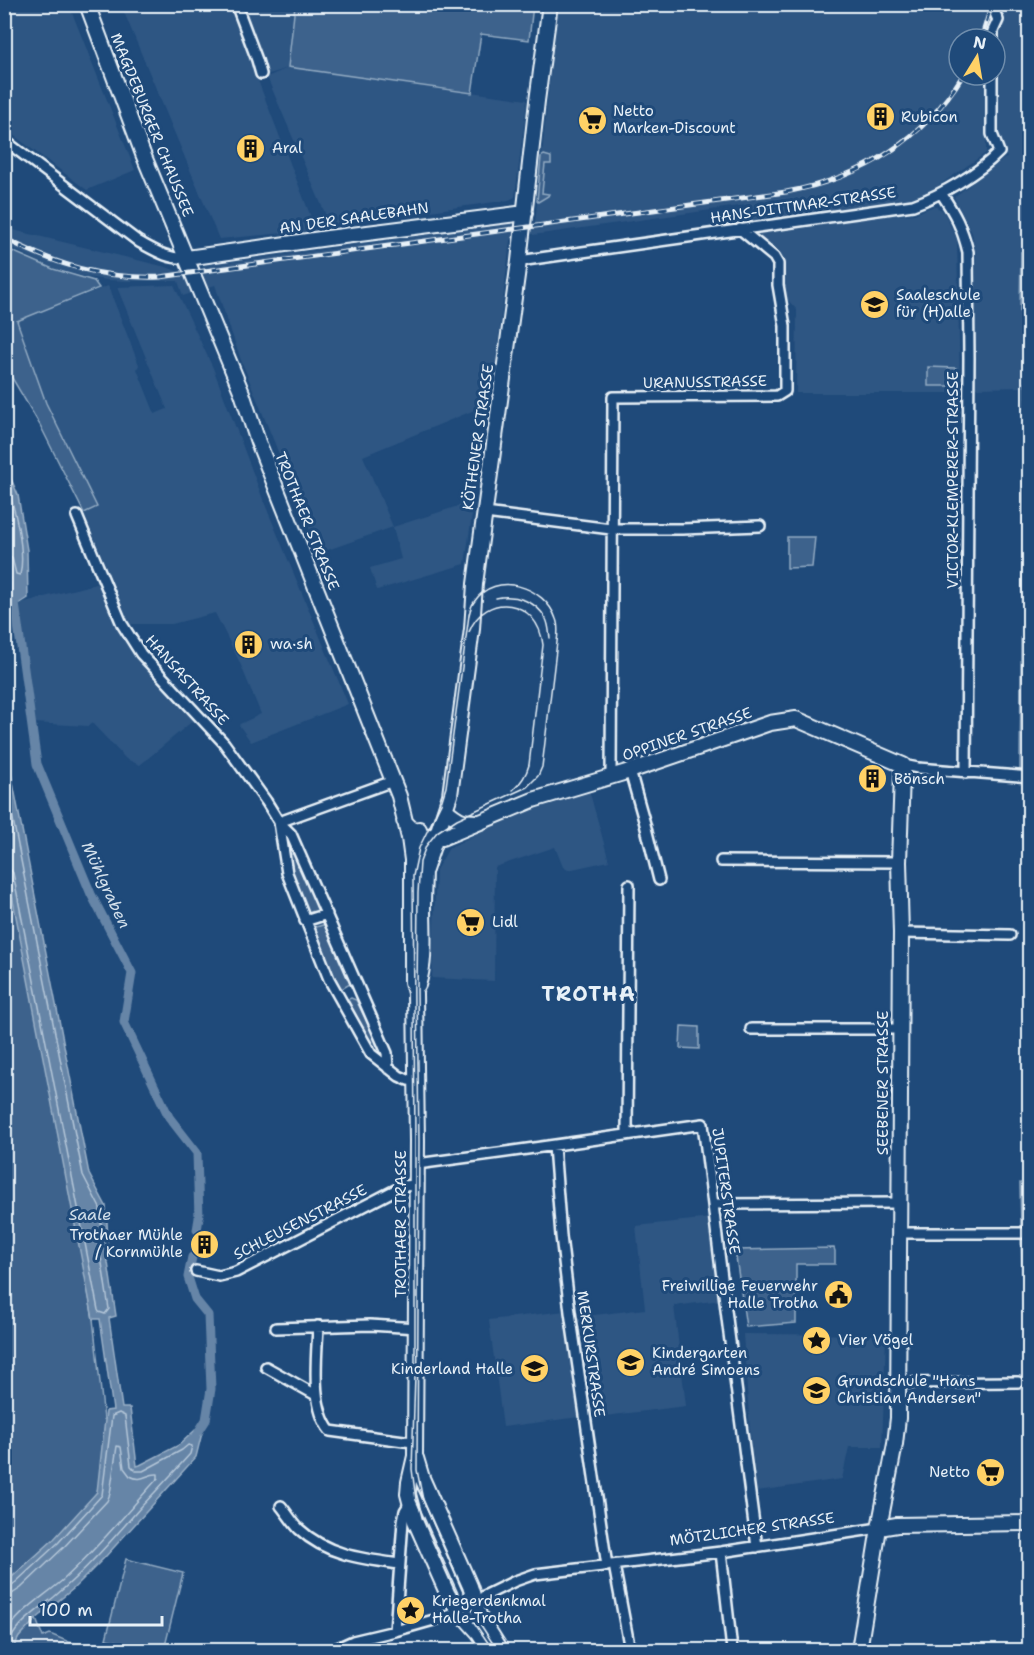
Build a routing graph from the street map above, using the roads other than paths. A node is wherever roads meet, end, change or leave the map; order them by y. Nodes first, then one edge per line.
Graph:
1 (87, 4) edge
2 (236, 4) edge
3 (550, 4) edge
4 (991, 4) edge
5 (995, 27) edge
6 (261, 74) dead end
7 (992, 87) edge
8 (4, 140) edge
9 (941, 193) junction
10 (525, 213) junction
11 (740, 229) junction
12 (187, 258) junction
13 (519, 261) junction
14 (485, 513) junction
15 (77, 516) dead end
16 (760, 526) dead end
17 (611, 529) junction
18 (903, 765) junction
19 (630, 771) junction
20 (966, 772) junction
21 (611, 776) junction
22 (1029, 777) edge
23 (393, 781) junction
24 (399, 795) junction
25 (446, 810) junction
26 (404, 821) junction
27 (279, 822) junction
28 (480, 822) junction
29 (421, 835) junction
30 (435, 838) junction
31 (296, 847) junction
32 (283, 851) junction
33 (720, 861) dead end
34 (899, 862) junction
35 (425, 870) junction
36 (659, 880) dead end
37 (629, 885) dead end
38 (327, 914) junction
39 (305, 921) junction
40 (901, 933) junction
41 (1010, 935) dead end
42 (357, 986) junction
43 (416, 993) junction
44 (338, 994) junction
45 (751, 1029) dead end
46 (900, 1029) junction
47 (387, 1068) junction
48 (417, 1081) junction
49 (627, 1134) junction
50 (554, 1146) junction
51 (417, 1164) junction
52 (417, 1185) junction
53 (899, 1203) junction
54 (714, 1204) junction
55 (899, 1233) junction
56 (1025, 1233) dead end
57 (195, 1271) dead end
58 (318, 1326) junction
59 (276, 1328) dead end
60 (417, 1328) junction
61 (266, 1367) dead end
62 (1018, 1382) dead end
63 (898, 1383) junction
64 (316, 1395) junction
65 (415, 1442) junction
66 (415, 1456) junction
67 (410, 1503) junction
68 (282, 1506) dead end
69 (1029, 1524) edge
70 (879, 1528) junction
71 (757, 1547) junction
72 (721, 1552) junction
73 (399, 1564) junction
74 (610, 1565) junction
75 (480, 1599) junction
76 (460, 1612) junction
77 (395, 1631) junction
78 (333, 1650) edge
79 (490, 1650) edge
80 (501, 1650) edge
81 (630, 1650) edge
82 (732, 1650) edge
83 (859, 1650) edge

1 - 12 main road, MAGDEBURGER CHAUSSEE
2 - 6 street
3 - 10 main road, KÖTHENER STRASSE
4 - 5 street
7 - 9 street, HANS-DITTMAR-STRASSE
8 - 12 street
9 - 11 street, HANS-DITTMAR-STRASSE
9 - 20 street, VICTOR-KLEMPERER-STRASSE
10 - 12 main road, AN DER SAALEBAHN
10 - 13 main road, KÖTHENER STRASSE
11 - 13 street, HANS-DITTMAR-STRASSE
11 - 17 street, URANUSSTRASSE
12 - 23 main road, TROTHAER STRASSE
13 - 14 main road, KÖTHENER STRASSE
14 - 17 street
14 - 25 main road, KÖTHENER STRASSE
15 - 27 street, HANSASTRASSE
16 - 17 street
17 - 21 street, URANUSSTRASSE
18 - 19 main road, OPPINER STRASSE
18 - 20 street
18 - 34 main road, SEEBENER STRASSE
19 - 21 main road, OPPINER STRASSE
19 - 36 street
20 - 22 street
21 - 28 main road, OPPINER STRASSE
23 - 24 main road, TROTHAER STRASSE
23 - 27 street
24 - 26 main road, TROTHAER STRASSE
24 - 29 main road, TROTHAER STRASSE
25 - 28 main road
25 - 30 main road, KÖTHENER STRASSE
26 - 29 main road, OPPINER STRASSE
26 - 43 main road, TROTHAER STRASSE
27 - 31 street, HANSASTRASSE
27 - 32 street
28 - 30 main road, OPPINER STRASSE
29 - 30 main road, OPPINER STRASSE
29 - 35 main road, TROTHAER STRASSE
30 - 35 main road, KÖTHENER STRASSE
31 - 32 street
31 - 38 street, HANSASTRASSE
32 - 39 street
33 - 34 street
34 - 40 main road, SEEBENER STRASSE
35 - 43 main road, TROTHAER STRASSE
37 - 49 street
38 - 39 street
38 - 42 street, HANSASTRASSE
39 - 44 street
40 - 41 street
40 - 46 main road, SEEBENER STRASSE
42 - 44 street
42 - 47 street, HANSASTRASSE
43 - 48 main road, TROTHAER STRASSE
44 - 47 street
45 - 46 street
46 - 53 main road, SEEBENER STRASSE
47 - 48 street
48 - 51 main road, TROTHAER STRASSE
49 - 50 street, JUPITERSTRASSE
49 - 54 street, JUPITERSTRASSE
50 - 51 street, JUPITERSTRASSE
50 - 74 street, MERKURSTRASSE
51 - 52 main road, TROTHAER STRASSE
52 - 57 street, SCHLEUSENSTRASSE
52 - 60 main road, TROTHAER STRASSE
53 - 54 street
53 - 55 main road, SEEBENER STRASSE
54 - 71 street, JUPITERSTRASSE
55 - 56 street
55 - 63 main road, SEEBENER STRASSE
58 - 59 street
58 - 60 street
58 - 64 street
60 - 65 main road, TROTHAER STRASSE
61 - 64 street
62 - 63 street
63 - 70 main road, SEEBENER STRASSE
64 - 65 street
65 - 66 main road, TROTHAER STRASSE
66 - 67 main road, TROTHAER STRASSE
66 - 75 main road, TROTHAER STRASSE
67 - 73 street, TROTHAER STRASSE
67 - 76 main road, TROTHAER STRASSE
68 - 73 street
69 - 70 main road, MÖTZLICHER STRASSE
70 - 71 street, MÖTZLICHER STRASSE
70 - 83 main road, SEEBENER STRASSE
71 - 72 street, MÖTZLICHER STRASSE
72 - 74 street, MÖTZLICHER STRASSE
72 - 82 street
73 - 77 street, TROTHAER STRASSE
74 - 75 street, MÖTZLICHER STRASSE
74 - 81 street, MERKURSTRASSE
75 - 76 street, MÖTZLICHER STRASSE
75 - 80 main road, TROTHAER STRASSE
76 - 77 street, MÖTZLICHER STRASSE
76 - 79 main road, TROTHAER STRASSE
77 - 78 street, MÖTZLICHER STRASSE

